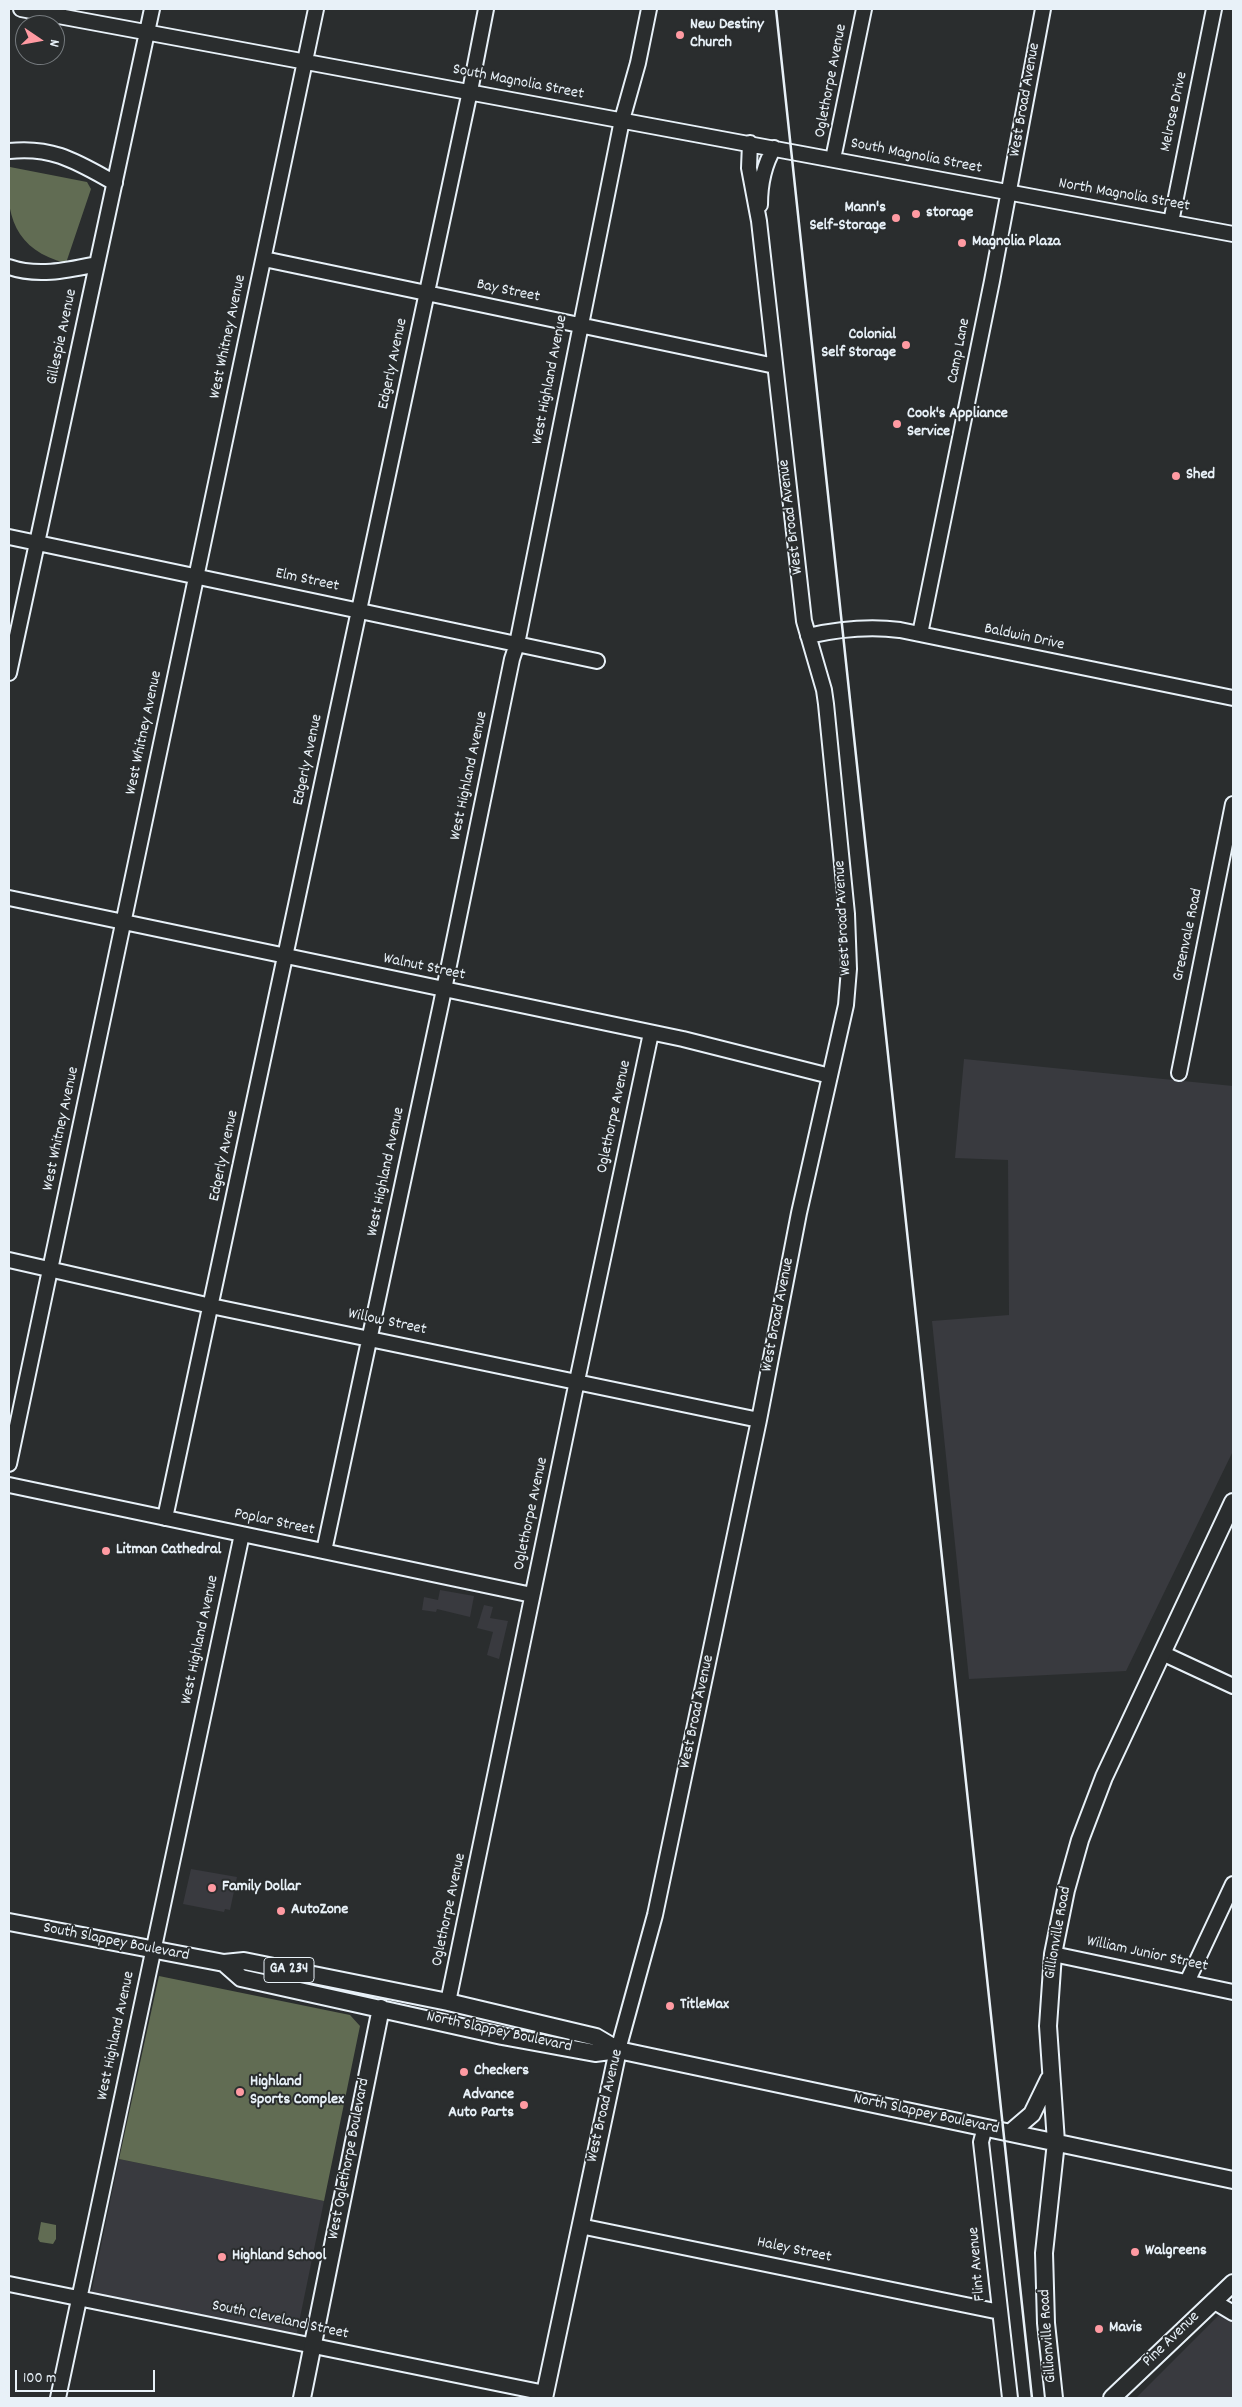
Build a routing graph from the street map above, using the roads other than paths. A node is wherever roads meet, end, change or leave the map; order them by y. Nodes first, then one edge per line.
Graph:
1 (21, 9) edge
2 (152, 9) edge
3 (316, 9) edge
4 (486, 9) edge
5 (649, 9) edge
6 (864, 9) edge
7 (1043, 9) edge
8 (1214, 9) edge
9 (146, 32) junction
10 (306, 61) junction
11 (470, 91) junction
12 (622, 120) junction
13 (750, 144) junction
14 (774, 148) junction
15 (9, 151) edge
16 (833, 159) junction
17 (114, 183) junction
18 (1009, 192) junction
19 (759, 221) junction
20 (1171, 222) junction
21 (1233, 234) edge
22 (264, 259) junction
23 (97, 264) junction
24 (9, 267) edge
25 (427, 292) junction
26 (580, 325) junction
27 (775, 366) junction
28 (9, 537) edge
29 (36, 542) junction
30 (197, 577) junction
31 (359, 610) junction
32 (920, 634) junction
33 (808, 636) junction
34 (517, 644) junction
35 (597, 660) dead end
36 (9, 673) edge
37 (1233, 698) edge
38 (1233, 804) edge
39 (9, 898) edge
40 (124, 923) junction
41 (285, 957) junction
42 (443, 990) junction
43 (651, 1033) junction
44 (1178, 1072) dead end
45 (830, 1076) junction
46 (9, 1260) edge
47 (51, 1268) junction
48 (211, 1306) junction
49 (370, 1338) junction
50 (577, 1381) junction
51 (759, 1420) junction
52 (9, 1464) edge
53 (9, 1485) edge
54 (1233, 1502) edge
55 (166, 1518) junction
56 (242, 1534) junction
57 (324, 1551) junction
58 (532, 1595) junction
59 (1162, 1653) junction
60 (1233, 1686) edge
61 (1233, 1884) edge
62 (9, 1922) edge
63 (152, 1949) junction
64 (1053, 1954) junction
65 (224, 1963) junction
66 (1187, 1982) junction
67 (355, 1983) junction
68 (1233, 1992) edge
69 (414, 1995) junction
70 (448, 2002) junction
71 (381, 2008) junction
72 (618, 2050) junction
73 (1050, 2076) junction
74 (985, 2127) junction
75 (1011, 2132) junction
76 (1056, 2142) junction
77 (1233, 2180) edge
78 (580, 2226) junction
79 (1233, 2283) edge
80 (9, 2284) edge
81 (80, 2298) junction
82 (1213, 2301) junction
83 (1000, 2312) junction
84 (1233, 2313) edge
85 (313, 2345) junction
86 (544, 2395) edge
87 (58, 2398) edge
88 (302, 2398) edge
89 (1010, 2398) edge
90 (1054, 2398) edge
91 (1112, 2398) edge

1 - 9 street, South Magnolia Street
2 - 9 street, Gillespie Avenue
3 - 10 street, West Whitney Avenue
4 - 11 street, Edgerly Avenue
5 - 12 street, West Highland Avenue
6 - 16 street, Oglethorpe Avenue
7 - 18 street, West Broad Avenue
8 - 20 street, Melrose Drive
9 - 10 street, South Magnolia Street
9 - 17 street, Gillespie Avenue
10 - 11 street, South Magnolia Street
10 - 22 street, West Whitney Avenue
11 - 12 street, South Magnolia Street
11 - 25 street, Edgerly Avenue
12 - 13 street, South Magnolia Street
12 - 26 street, West Highland Avenue
13 - 14 street, South Magnolia Street
13 - 19 street, West Broad Avenue
14 - 16 street, South Magnolia Street
14 - 19 street, West Broad Avenue
15 - 17 street
16 - 18 street, South Magnolia Street
17 - 23 street, Gillespie Avenue
18 - 20 street, North Magnolia Street
18 - 32 street, Camp Lane
19 - 27 street, West Broad Avenue
20 - 21 street, North Magnolia Street
22 - 25 street, Bay Street
22 - 30 street, West Whitney Avenue
23 - 24 street
23 - 29 street, Gillespie Avenue
25 - 26 street, Bay Street
25 - 31 street, Edgerly Avenue
26 - 27 street, Bay Street
26 - 34 street, West Highland Avenue
27 - 33 street, West Broad Avenue
28 - 29 street, Elm Street
29 - 30 street, Elm Street
29 - 36 street, Gillespie Avenue
30 - 31 street, Elm Street
30 - 40 street, West Whitney Avenue
31 - 34 street, Elm Street
31 - 41 street, Edgerly Avenue
32 - 33 street, Baldwin Drive
32 - 37 street, Baldwin Drive
33 - 45 street, West Broad Avenue
34 - 35 street, Elm Street
34 - 42 street, West Highland Avenue
38 - 44 street, Greenvale Road
39 - 40 street, Walnut Street
40 - 41 street, Walnut Street
40 - 47 street, West Whitney Avenue
41 - 42 street, Walnut Street
41 - 48 street, Edgerly Avenue
42 - 43 street, Walnut Street
42 - 49 street, West Highland Avenue
43 - 45 street, Walnut Street
43 - 50 street, Oglethorpe Avenue
45 - 51 street, West Broad Avenue
46 - 47 street, Willow Street
47 - 48 street, Willow Street
47 - 52 street, West Whitney Avenue
48 - 49 street, Willow Street
48 - 55 street, Edgerly Avenue
49 - 50 street, Willow Street
49 - 57 street, West Highland Avenue
50 - 51 street, Willow Street
50 - 58 street, Oglethorpe Avenue
51 - 72 street, West Broad Avenue
53 - 55 street, Poplar Street
54 - 59 main road, Gillionville Road
55 - 56 street, Poplar Street
56 - 57 street, Poplar Street
56 - 63 street, West Highland Avenue
57 - 58 street, Poplar Street
58 - 70 street, Oglethorpe Avenue
59 - 60 street
59 - 64 main road, Gillionville Road
61 - 66 street
62 - 63 main road, South Slappey Boulevard / GA 234
63 - 65 main road, South Slappey Boulevard / GA 234
63 - 81 street, West Highland Avenue
64 - 66 street, William Junior Street
64 - 73 main road, Gillionville Road
65 - 67 main road, South Slappey Boulevard / GA 234
65 - 71 main road, South Slappey Boulevard / GA 234
66 - 68 street, William Junior Street
67 - 69 main road, South Slappey Boulevard / GA 234
67 - 71 main road
69 - 70 main road, North Slappey Boulevard
69 - 71 main road
70 - 72 main road, North Slappey Boulevard
71 - 72 main road, North Slappey Boulevard
71 - 85 main road, West Oglethorpe Boulevard
72 - 74 main road, North Slappey Boulevard
72 - 78 main road, West Broad Avenue
73 - 75 main road
73 - 76 main road, Gillionville Road
74 - 75 main road, North Slappey Boulevard
74 - 83 street, Flint Avenue
75 - 76 main road, North Slappey Boulevard
76 - 77 main road, North Slappey Boulevard
76 - 90 main road, Gillionville Road
78 - 83 street, Haley Street
78 - 86 main road, West Broad Avenue
79 - 82 main road, Pine Avenue
80 - 81 street, South Cleveland Street
81 - 85 street, South Cleveland Street
81 - 87 street, West Highland Avenue
82 - 84 street
82 - 91 main road, Pine Avenue
83 - 89 street, Flint Avenue
85 - 86 street, South Cleveland Street
85 - 88 main road, West Oglethorpe Boulevard

